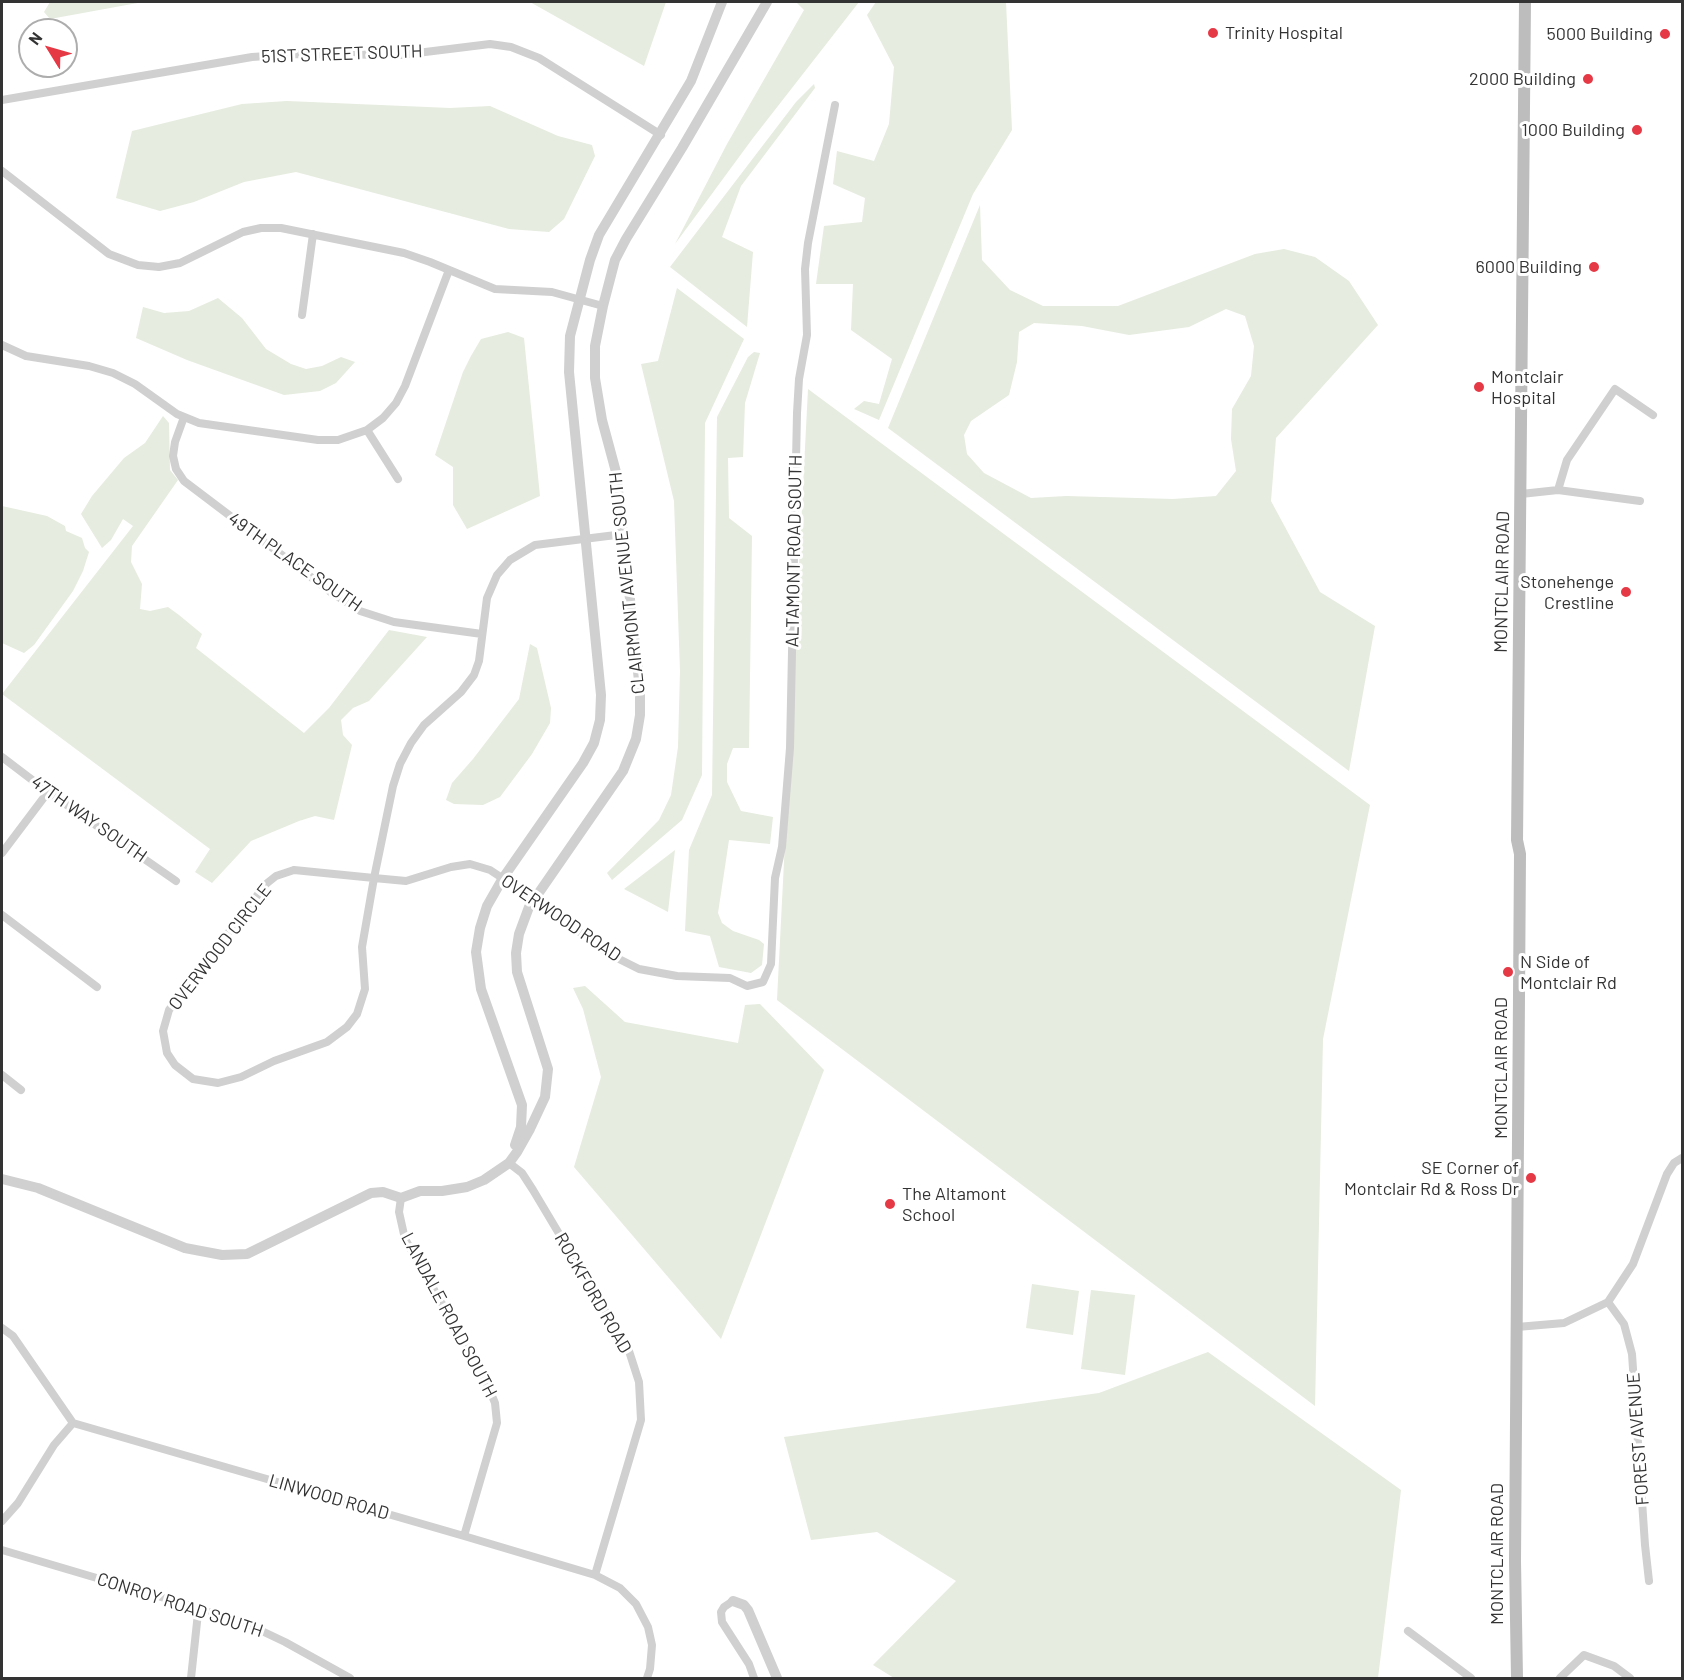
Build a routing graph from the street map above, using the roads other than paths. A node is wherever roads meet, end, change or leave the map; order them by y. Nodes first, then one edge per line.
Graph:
1 (722, 2) edge
2 (767, 2) edge
3 (1525, 2) edge
4 (2, 100) edge
5 (835, 105) dead end
6 (661, 135) junction
7 (2, 171) edge
8 (313, 234) junction
9 (449, 270) junction
10 (579, 299) junction
11 (603, 306) junction
12 (302, 315) dead end
13 (2, 345) edge
14 (1653, 415) dead end
15 (184, 417) junction
16 (367, 430) junction
17 (398, 479) dead end
18 (1558, 490) junction
19 (1521, 494) junction
20 (1640, 501) dead end
21 (624, 534) junction
22 (585, 538) junction
23 (482, 634) junction
24 (2, 757) edge
25 (48, 792) junction
26 (2, 853) edge
27 (374, 878) junction
28 (503, 878) junction
29 (176, 881) dead end
30 (534, 899) junction
31 (2, 915) edge
32 (747, 986) joint
33 (97, 987) dead end
34 (2, 1075) edge
35 (21, 1090) dead end
36 (1683, 1158) edge
37 (509, 1163) junction
38 (2, 1179) edge
39 (401, 1198) junction
40 (1608, 1302) junction
41 (1517, 1327) junction
42 (2, 1328) edge
43 (73, 1423) junction
44 (2, 1521) edge
45 (464, 1536) junction
46 (2, 1550) edge
47 (595, 1575) junction
48 (1649, 1581) dead end
49 (733, 1601) joint
50 (198, 1613) junction
51 (1408, 1631) dead end
52 (191, 1678) edge
53 (350, 1678) edge
54 (646, 1678) edge
55 (754, 1678) edge
56 (777, 1678) edge
57 (1471, 1678) edge
58 (1517, 1678) edge
59 (1560, 1678) edge
60 (1630, 1678) edge

1 - 6 street, CLAIRMONT AVENUE SOUTH
2 - 11 street, CLAIRMONT AVENUE SOUTH
3 - 19 main road, MONTCLAIR ROAD
4 - 6 street, 51ST STREET SOUTH
5 - 32 street, ALTAMONT ROAD SOUTH
6 - 10 street, CLAIRMONT AVENUE SOUTH
7 - 8 street
8 - 9 street
8 - 12 street
9 - 10 street
9 - 16 street
10 - 11 street
10 - 22 street, CLAIRMONT AVENUE SOUTH
11 - 21 street, CLAIRMONT AVENUE SOUTH
13 - 15 street
14 - 18 street
15 - 16 street
15 - 23 street, 49TH PLACE SOUTH
16 - 17 street
18 - 19 street, MONTCLAIR ROAD
18 - 20 street, MONTCLAIR ROAD
19 - 41 main road, MONTCLAIR ROAD
21 - 22 street
21 - 30 street, CLAIRMONT AVENUE SOUTH
22 - 23 street
22 - 28 street, CLAIRMONT AVENUE SOUTH
23 - 27 street
24 - 25 street, 47TH WAY SOUTH
25 - 26 street
25 - 29 street, 47TH WAY SOUTH
27 - 27 street, OVERWOOD CIRCLE
27 - 28 street, OVERWOOD ROAD
28 - 30 street, OVERWOOD ROAD
28 - 37 street, CLAIRMONT AVENUE SOUTH
30 - 32 street, OVERWOOD ROAD
30 - 37 street, CLAIRMONT AVENUE SOUTH
31 - 33 street
34 - 35 street
36 - 40 street
37 - 39 street, CLAIRMONT AVENUE SOUTH
37 - 47 street, ROCKFORD ROAD
38 - 39 street, CLAIRMONT AVENUE SOUTH
39 - 45 street, LANDALE ROAD SOUTH
40 - 41 street
40 - 48 street, FOREST AVENUE
41 - 58 main road, MONTCLAIR ROAD
42 - 43 street
43 - 44 street
43 - 45 street, LINWOOD ROAD
45 - 47 street, LINWOOD ROAD
46 - 50 street, CONROY ROAD SOUTH
47 - 54 street, LINWOOD ROAD
49 - 55 street
49 - 56 street
50 - 52 street
50 - 53 street, CONROY ROAD SOUTH
51 - 57 street
59 - 60 street

